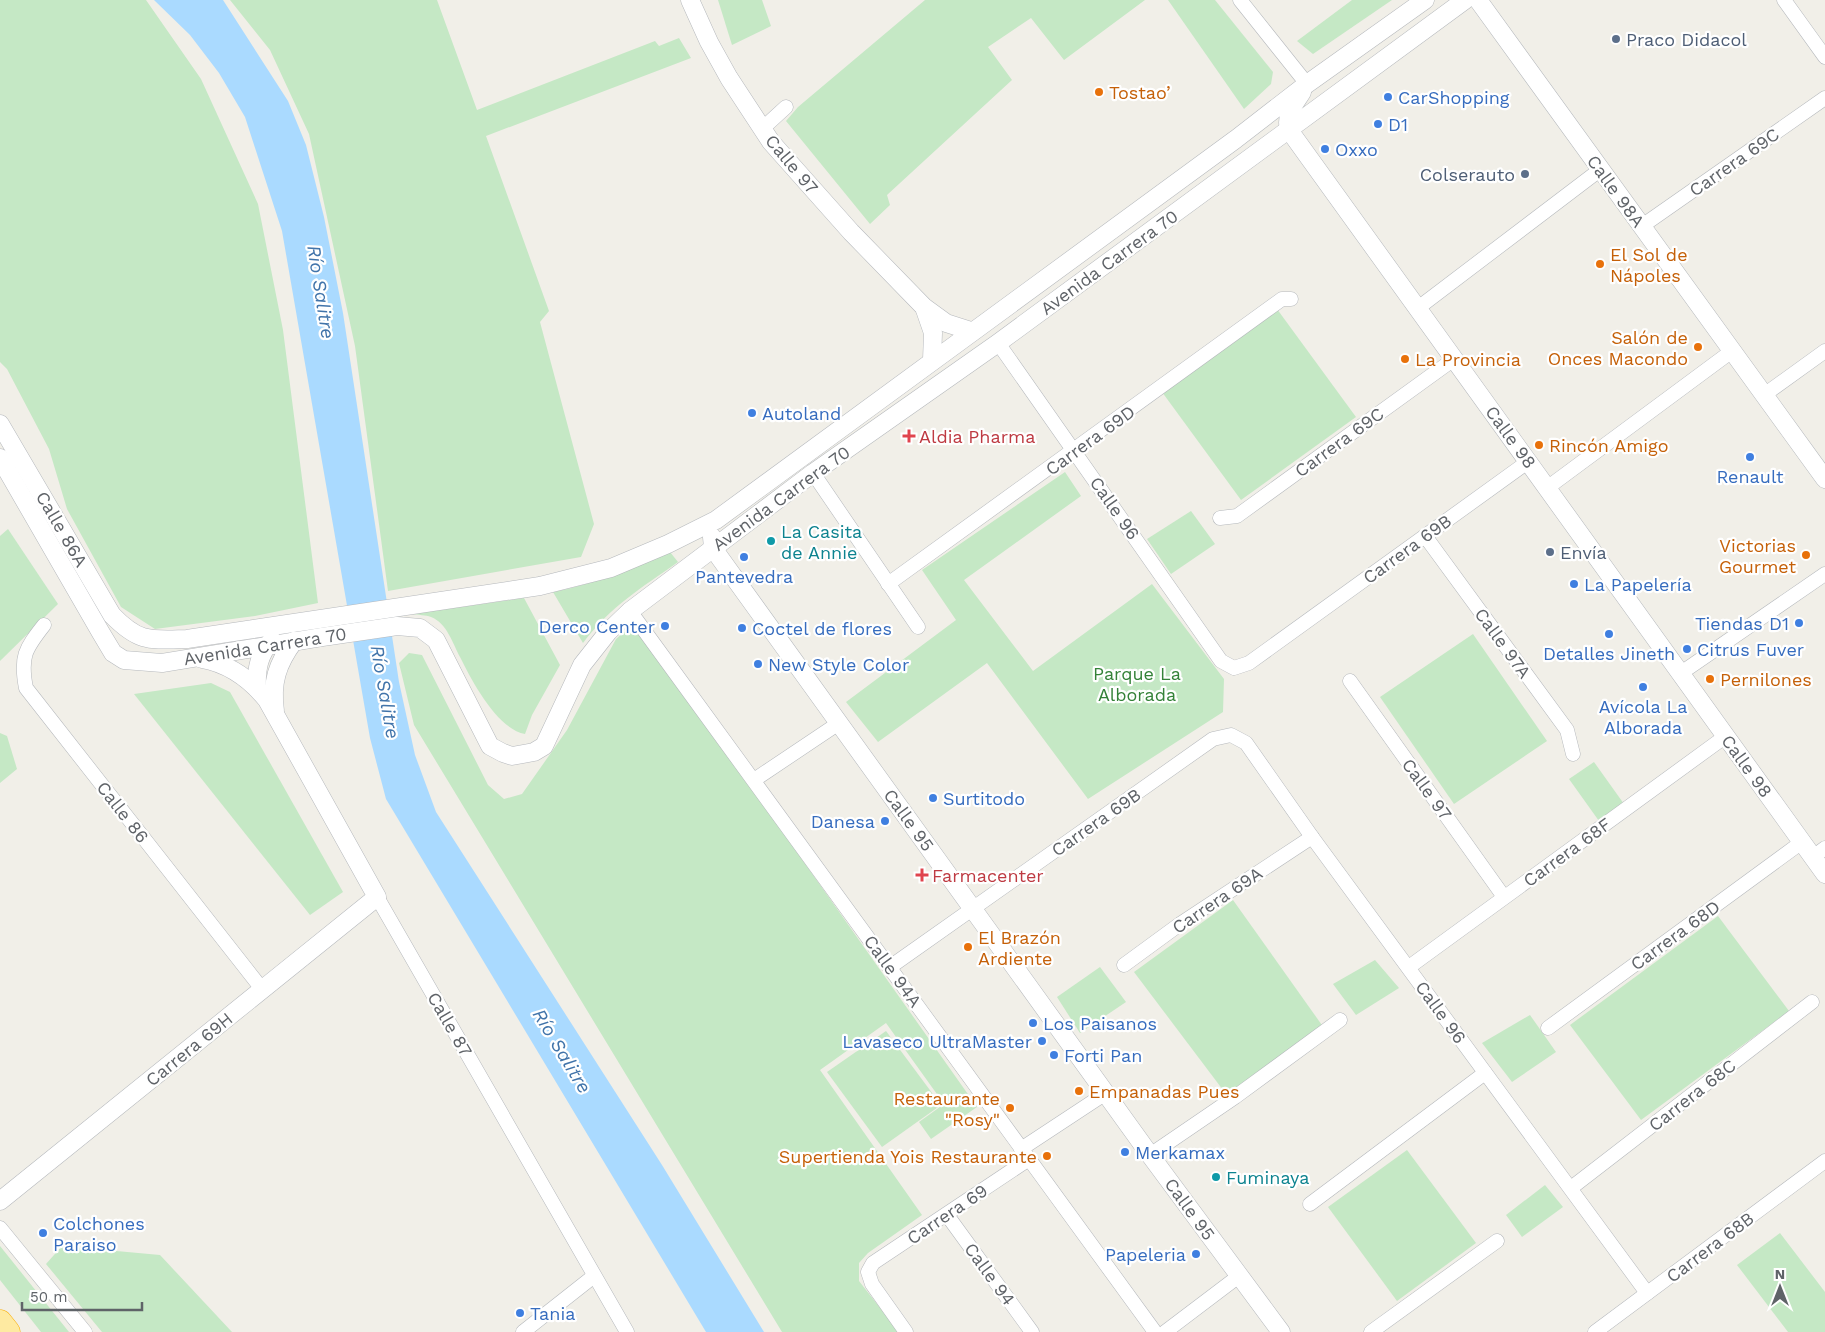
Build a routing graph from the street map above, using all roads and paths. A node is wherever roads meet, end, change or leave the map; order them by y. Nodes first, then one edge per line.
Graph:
1 (690, 0) edge
2 (1240, 0) edge
3 (1425, 0) edge
4 (1466, 0) edge
5 (1478, 0) edge
6 (1784, 0) edge
7 (1825, 57) edge
8 (1307, 84) junction
9 (1825, 98) edge
10 (786, 107) dead end
11 (762, 129) junction
12 (1289, 130) junction
13 (1600, 169) junction
14 (1642, 226) junction
15 (1291, 299) dead end
16 (924, 307) junction
17 (1418, 308) junction
18 (971, 331) junction
19 (998, 343) junction
20 (1825, 350) edge
21 (1732, 351) junction
22 (1454, 359) junction
23 (932, 360) junction
24 (1764, 395) junction
25 (0, 424) edge
26 (1075, 451) junction
27 (0, 458) edge
28 (1528, 462) junction
29 (813, 473) junction
30 (1825, 479) edge
31 (1548, 488) junction
32 (1220, 518) dead end
33 (716, 520) junction
34 (1425, 536) junction
35 (713, 548) junction
36 (1825, 574) edge
37 (888, 584) junction
38 (630, 611) junction
39 (312, 620) junction
40 (44, 625) dead end
41 (918, 627) dead end
42 (127, 631) joint
43 (294, 641) junction
44 (267, 645) junction
45 (194, 657) junction
46 (124, 660) joint
47 (1234, 668) joint
48 (1680, 673) junction
49 (1350, 682) dead end
50 (257, 688) junction
51 (275, 714) junction
52 (839, 723) junction
53 (1231, 735) joint
54 (1726, 736) junction
55 (1573, 754) dead end
56 (754, 780) junction
57 (1312, 837) junction
58 (1802, 842) junction
59 (1819, 853) edge
60 (1825, 874) edge
61 (377, 897) junction
62 (1504, 898) junction
63 (973, 908) junction
64 (1124, 966) dead end
65 (890, 967) junction
66 (1409, 967) junction
67 (262, 989) junction
68 (1812, 1002) dead end
69 (1340, 1020) dead end
70 (1548, 1028) dead end
71 (1485, 1073) junction
72 (1106, 1093) junction
73 (1025, 1154) junction
74 (1150, 1155) junction
75 (1825, 1162) edge
76 (1571, 1188) junction
77 (0, 1201) edge
78 (1310, 1204) dead end
79 (947, 1215) junction
80 (0, 1228) edge
81 (1497, 1241) dead end
82 (594, 1276) junction
83 (1238, 1276) junction
84 (1647, 1293) junction
85 (0, 1322) edge
86 (8, 1332) edge
87 (84, 1332) edge
88 (523, 1332) edge
89 (627, 1332) edge
90 (906, 1332) edge
91 (1032, 1332) edge
92 (1155, 1332) edge
93 (1165, 1332) edge
94 (1281, 1332) edge
95 (1372, 1332) edge
96 (1595, 1332) edge

1 - 11 street, Calle 97
2 - 8 street
3 - 8 street, Avenida Carrera 70
4 - 12 street, Avenida Carrera 70
5 - 13 street, Calle 98A
6 - 7 street
8 - 12 street
8 - 18 street, Avenida Carrera 70
9 - 14 street, Carrera 69C
10 - 11 street
11 - 16 street, Calle 97
12 - 17 street, Calle 98
12 - 19 street, Avenida Carrera 70
13 - 14 street, Calle 98A
13 - 17 street
14 - 21 street, Calle 98A
15 - 26 street, Carrera 69D
16 - 18 street, Calle 97
16 - 23 street, Calle 97
17 - 22 street, Calle 98
18 - 23 street, Avenida Carrera 70
19 - 26 street, Calle 96
19 - 29 street, Avenida Carrera 70
20 - 24 street
21 - 24 street, Calle 98A
21 - 31 street
22 - 28 street, Calle 98
22 - 32 street, Carrera 69C
23 - 33 street, Avenida Carrera 70
24 - 30 street, Calle 98A
25 - 42 street, Calle 86A
26 - 37 street, Carrera 69D
26 - 47 street, Calle 96
27 - 46 street, Calle 86A
28 - 31 street, Calle 98
28 - 34 street, Carrera 69B
29 - 35 street, Avenida Carrera 70
29 - 37 street
31 - 48 street, Calle 98
33 - 35 street
33 - 39 street, Avenida Carrera 70
34 - 47 street, Carrera 69B
34 - 55 street, Calle 97A
35 - 38 street, Avenida Carrera 70
35 - 52 street, Calle 95
36 - 48 street
37 - 41 street
38 - 43 street, Avenida Carrera 70
38 - 56 street, Calle 94A
39 - 42 street, Avenida Carrera 70
39 - 44 street
40 - 67 street, Calle 86
43 - 44 street, Avenida Carrera 70
43 - 51 street, Calle 87
44 - 45 street, Avenida Carrera 70
44 - 50 street
45 - 46 street, Avenida Carrera 70
45 - 50 street, Calle 87
48 - 54 street, Calle 98
49 - 62 street, Calle 97
50 - 51 street, Calle 87
51 - 61 street, Calle 87
52 - 56 street
52 - 63 street, Calle 95
53 - 57 street, Calle 96
53 - 63 street, Carrera 69B
54 - 58 street, Calle 98
54 - 62 street, Carrera 68F
56 - 65 street, Calle 94A
57 - 64 street, Carrera 69A
57 - 66 street, Calle 96
58 - 59 street, Calle 98
58 - 70 street, Carrera 68D
59 - 60 street, Calle 98
61 - 67 street, Carrera 69H
61 - 82 street, Calle 87
62 - 66 street, Carrera 68F
63 - 65 street, Carrera 69B
63 - 72 street, Calle 95
65 - 73 street, Calle 94A
66 - 71 street, Calle 96
67 - 77 street, Carrera 69H
68 - 76 street, Carrera 68C
69 - 74 street
71 - 76 street, Calle 96
71 - 78 street
72 - 73 street, Carrera 69
72 - 74 street, Calle 95
73 - 79 street, Carrera 69
73 - 92 street, Calle 94A
74 - 83 street, Calle 95
75 - 84 street, Carrera 68B
76 - 84 street, Calle 96
79 - 90 street, Carrera 69
79 - 91 street, Calle 94
80 - 87 street
81 - 95 street
82 - 88 street
82 - 89 street, Calle 87
83 - 93 street
83 - 94 street, Calle 95
84 - 96 street, Carrera 68B
85 - 86 highway

